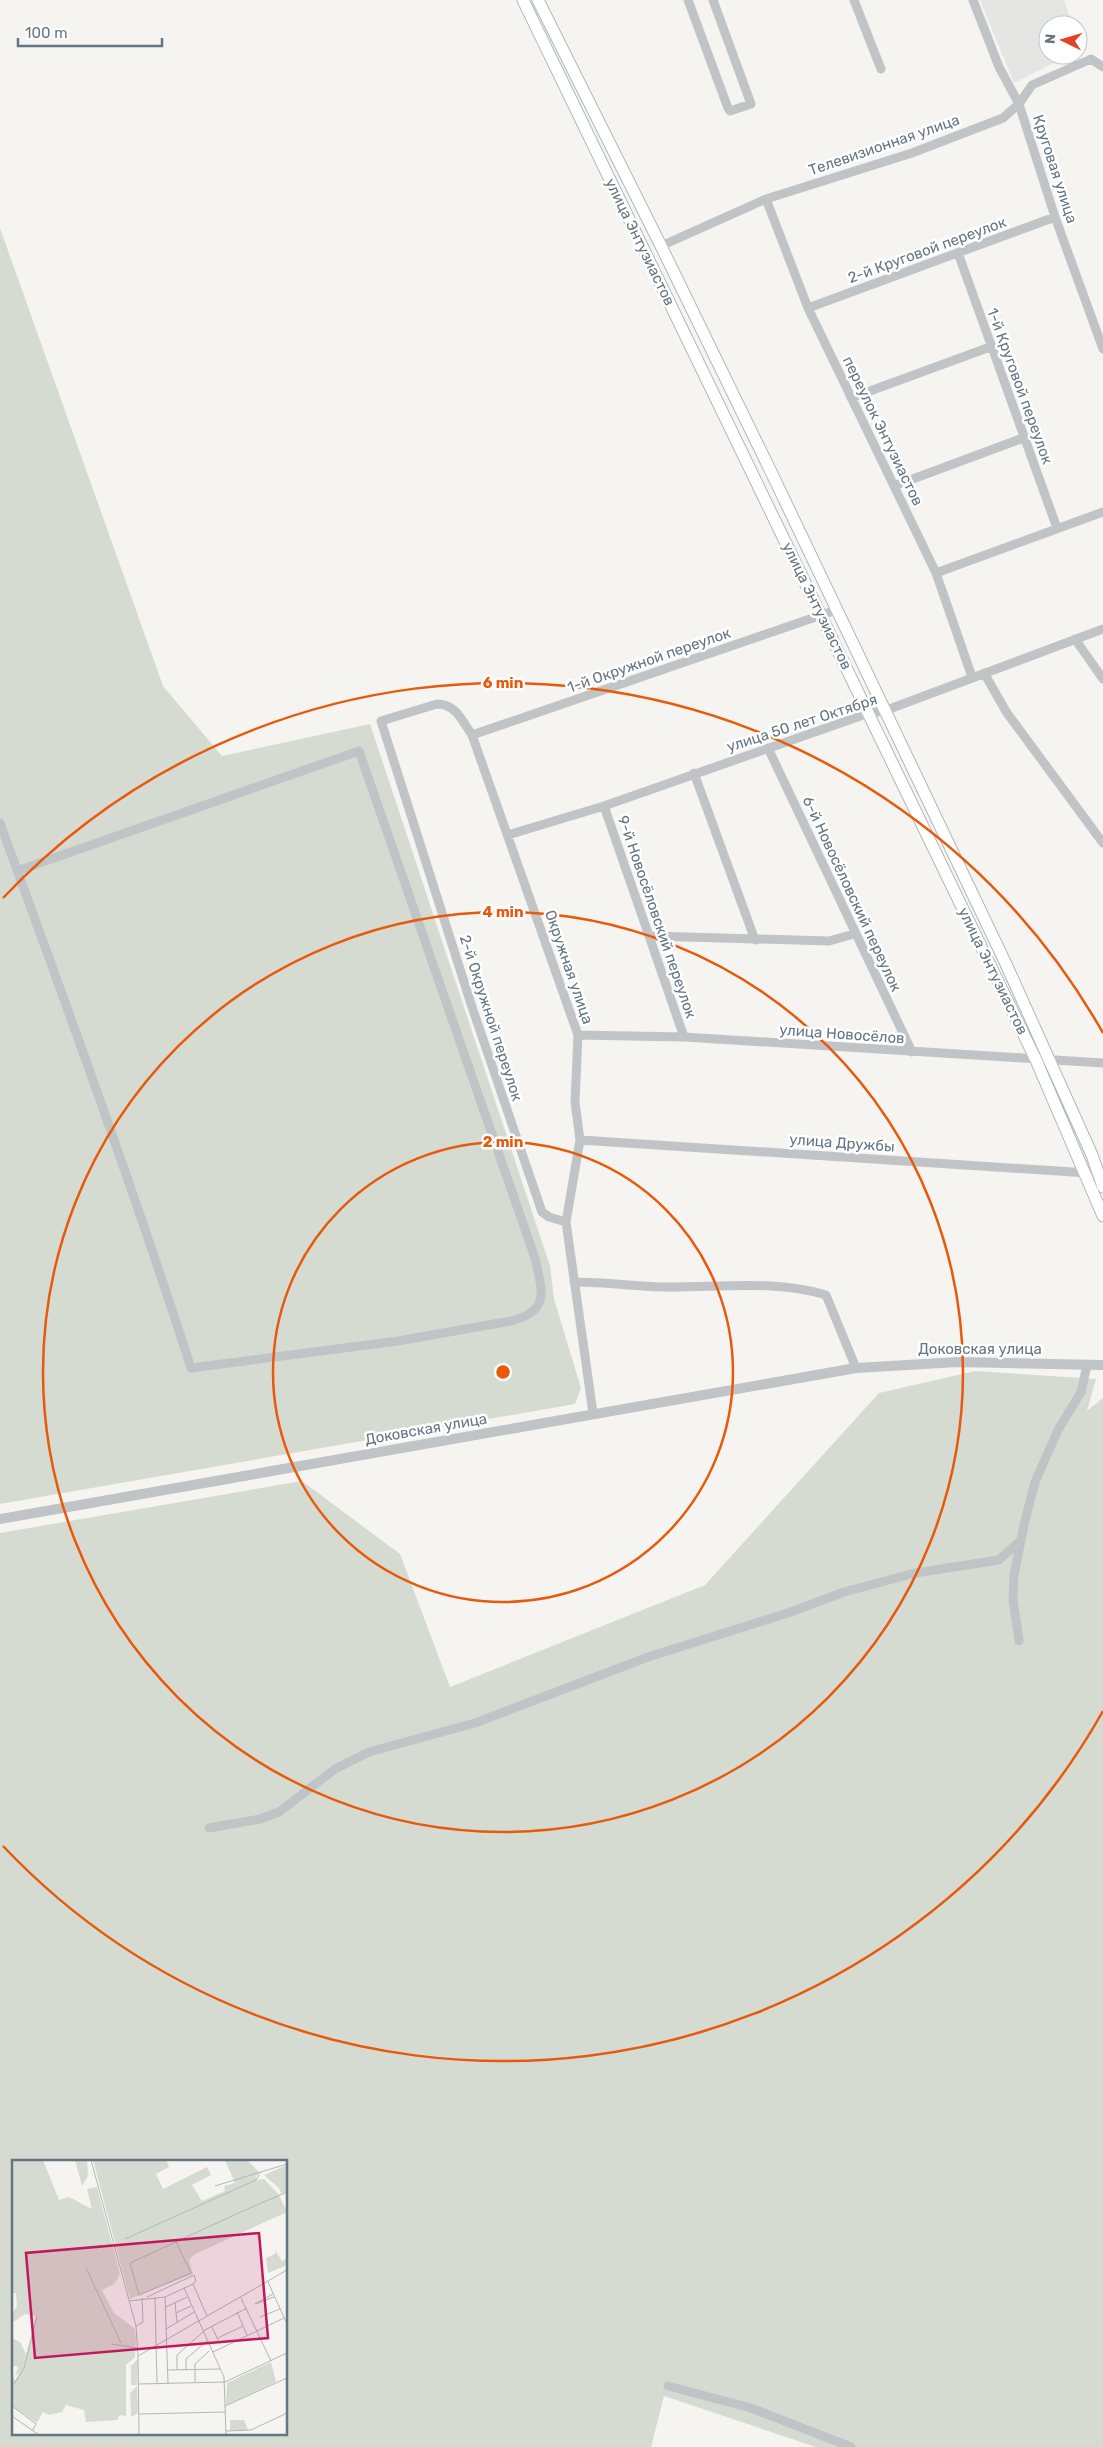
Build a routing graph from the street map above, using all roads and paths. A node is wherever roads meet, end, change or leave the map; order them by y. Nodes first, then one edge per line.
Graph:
1 (523, 0) edge
2 (538, 0) edge
3 (688, 0) edge
4 (713, 0) edge
5 (854, 0) edge
6 (973, 0) edge
7 (1103, 67) edge
8 (881, 69) dead end
9 (1019, 104) junction
10 (766, 199) junction
11 (1055, 217) junction
12 (661, 246) junction
13 (958, 253) junction
14 (808, 308) junction
15 (990, 347) junction
16 (1103, 349) edge
17 (851, 398) junction
18 (1023, 438) junction
19 (894, 486) junction
20 (1103, 512) edge
21 (1057, 528) junction
22 (936, 573) junction
23 (836, 610) junction
24 (821, 616) junction
25 (1103, 629) edge
26 (1075, 639) junction
27 (984, 673) junction
28 (972, 677) junction
29 (1103, 679) edge
30 (884, 711) junction
31 (869, 713) junction
32 (381, 721) joint
33 (472, 736) junction
34 (768, 748) junction
35 (694, 773) junction
36 (604, 806) junction
37 (0, 823) edge
38 (508, 836) junction
39 (1103, 843) edge
40 (17, 871) junction
41 (854, 934) junction
42 (650, 936) junction
43 (755, 940) junction
44 (578, 1035) junction
45 (684, 1037) junction
46 (912, 1052) junction
47 (1036, 1060) junction
48 (1051, 1061) junction
49 (1103, 1063) edge
50 (580, 1140) junction
51 (1084, 1172) junction
52 (1100, 1174) edge
53 (1103, 1187) edge
54 (1103, 1216) edge
55 (566, 1222) junction
56 (574, 1282) junction
57 (1087, 1365) junction
58 (1103, 1365) edge
59 (856, 1368) junction
60 (593, 1414) junction
61 (0, 1519) edge
62 (1021, 1540) junction
63 (1019, 1641) dead end
64 (210, 1828) dead end
65 (668, 2386) dead end
66 (851, 2447) edge

1 - 24 main road, улица Энтузиастов
2 - 12 main road, улица Энтузиастов
3 - 4 street
5 - 8 street
6 - 9 street, Круговая улица
7 - 9 street, Телевизионная улица
9 - 10 street, Телевизионная улица
9 - 11 street, Круговая улица
10 - 12 street, Телевизионная улица
10 - 14 street, переулок Энтузиастов
11 - 13 street, 2-й Круговой переулок
11 - 16 street, Круговая улица
12 - 23 main road, улица Энтузиастов
13 - 14 street, 2-й Круговой переулок
13 - 15 street, 1-й Круговой переулок
14 - 17 street, переулок Энтузиастов
15 - 17 street
15 - 18 street, 1-й Круговой переулок
17 - 19 street, переулок Энтузиастов
18 - 19 street
18 - 21 street, 1-й Круговой переулок
19 - 22 street, переулок Энтузиастов
20 - 21 street
21 - 22 street
22 - 28 street, переулок Энтузиастов
23 - 24 street, 1-й Окружной переулок
23 - 30 main road, улица Энтузиастов
24 - 31 main road, улица Энтузиастов
24 - 33 street, 1-й Окружной переулок
25 - 26 street, улица 50 лет Октября
26 - 27 street, улица 50 лет Октября
26 - 29 street
27 - 28 street, улица 50 лет Октября
27 - 39 street
28 - 30 street, улица 50 лет Октября
30 - 31 street, улица 50 лет Октября
30 - 48 main road, улица Энтузиастов
31 - 34 street, улица 50 лет Октября
31 - 47 main road, улица Энтузиастов
32 - 33 street, Окружная улица
32 - 55 street, 2-й Окружной переулок
33 - 38 street, Окружная улица
34 - 35 street, улица 50 лет Октября
34 - 41 street, 6-й Новосёловский переулок
35 - 36 street, улица 50 лет Октября
35 - 43 street
36 - 38 street, улица 50 лет Октября
36 - 42 street, 9-й Новосёловский переулок
37 - 40 street
38 - 44 street, Окружная улица
40 - 40 street
41 - 43 street
41 - 46 street, 6-й Новосёловский переулок
42 - 43 street
42 - 45 street, 9-й Новосёловский переулок
44 - 45 street, улица Новосёлов
44 - 50 street, Окружная улица
45 - 46 street, улица Новосёлов
46 - 47 street, улица Новосёлов
47 - 48 street, улица Новосёлов
47 - 51 main road, улица Энтузиастов
48 - 49 street, улица Новосёлов
48 - 52 main road, улица Энтузиастов
50 - 51 street, улица Дружбы
50 - 55 street, Окружная улица
51 - 52 street, улица Дружбы
51 - 54 main road, улица Энтузиастов
52 - 53 main road, улица Энтузиастов
55 - 56 street, Окружная улица
56 - 59 street
56 - 60 street, Окружная улица
57 - 58 street, Доковская улица
57 - 59 street, Доковская улица
57 - 62 street
59 - 60 street, Доковская улица
60 - 61 street, Доковская улица
62 - 63 street
62 - 64 street
65 - 66 street

